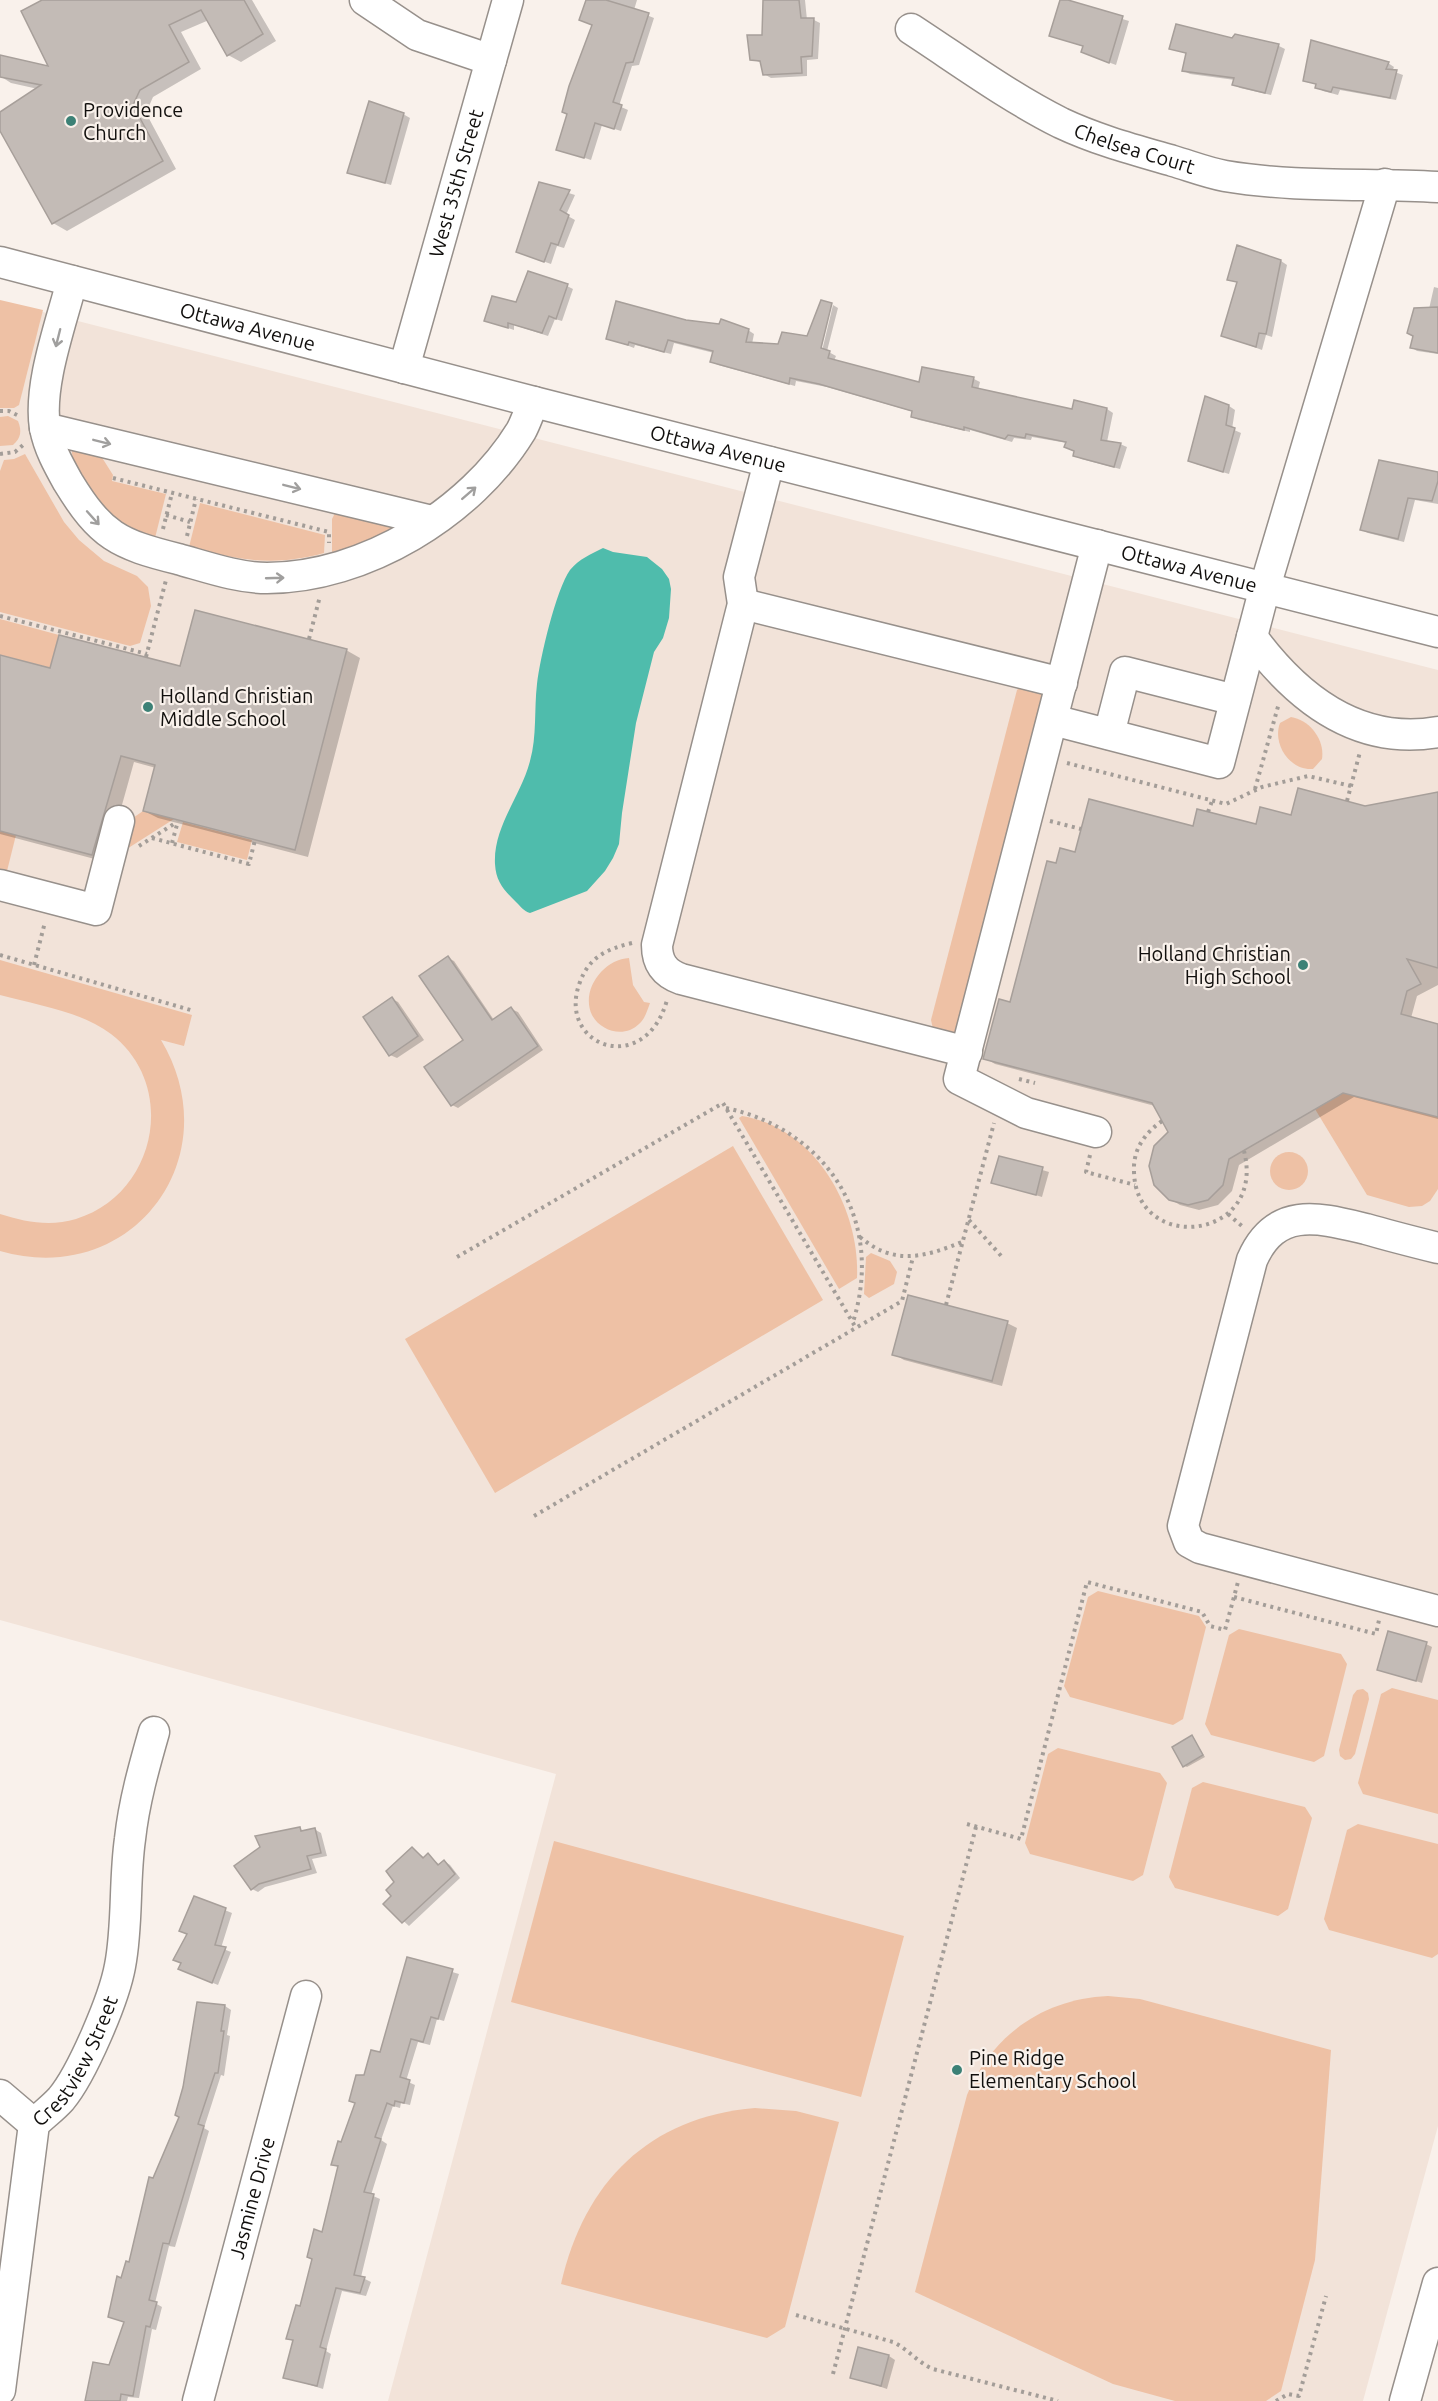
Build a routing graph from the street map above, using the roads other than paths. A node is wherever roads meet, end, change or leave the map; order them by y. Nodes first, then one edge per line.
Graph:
1 (365, 0) edge
2 (508, 0) edge
3 (911, 29) dead end
4 (491, 60) junction
5 (1385, 184) junction
6 (1438, 187) edge
7 (0, 262) edge
8 (72, 281) junction
9 (404, 368) junction
10 (534, 402) junction
11 (30, 435) junction
12 (769, 462) junction
13 (432, 521) junction
14 (1097, 545) junction
15 (1265, 587) junction
16 (742, 604) junction
17 (1438, 632) edge
18 (1252, 638) junction
19 (1062, 683) junction
20 (1235, 700) junction
21 (1053, 720) junction
22 (1438, 732) edge
23 (1109, 734) junction
24 (119, 821) dead end
25 (0, 885) edge
26 (967, 1052) junction
27 (1096, 1132) dead end
28 (1438, 1248) edge
29 (1438, 1611) edge
30 (154, 1732) dead end
31 (306, 1996) dead end
32 (0, 2095) edge
33 (34, 2124) junction
34 (1438, 2283) edge
35 (0, 2390) edge
36 (198, 2401) edge
37 (1405, 2401) edge

1 - 4 street
2 - 4 street, West 35th Street
3 - 5 street, Chelsea Court
4 - 9 street, West 35th Street
5 - 6 street, Chelsea Court
5 - 15 street
7 - 8 street, Ottawa Avenue
8 - 9 street, Ottawa Avenue
8 -> 11 street
9 - 10 street, Ottawa Avenue
10 - 12 street, Ottawa Avenue
13 -> 10 street
11 -> 13 street
11 -> 13 street
12 - 14 street, Ottawa Avenue
12 - 16 street
14 - 15 street, Ottawa Avenue
14 - 19 street
15 - 17 street, Ottawa Avenue
15 - 18 street
16 - 19 street
16 - 26 street
18 - 20 street
18 - 22 street
19 - 21 street
20 - 23 street
20 - 23 street
21 - 23 street
21 - 26 street
24 - 25 street
26 - 27 street
28 - 29 street
30 - 33 street, Crestview Street
31 - 36 street, Jasmine Drive
32 - 33 street
33 - 35 street, Crestview Street
34 - 37 street

